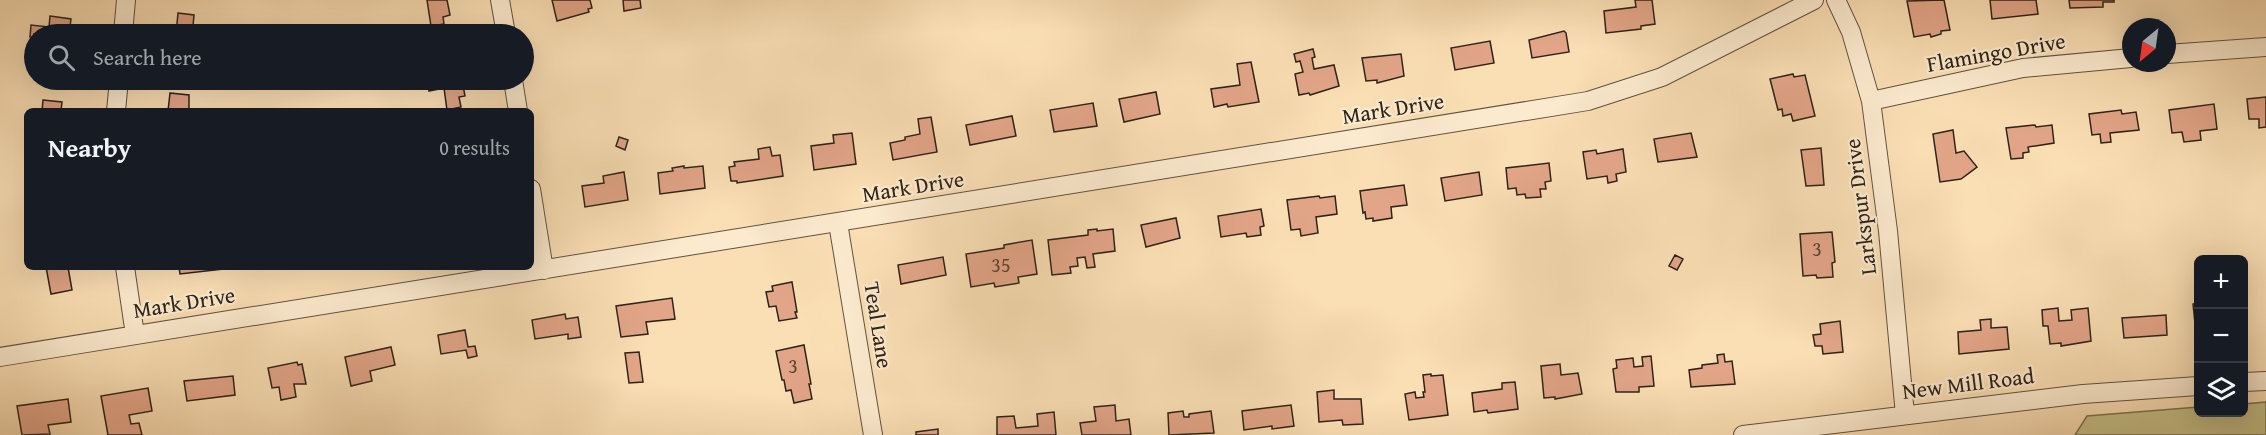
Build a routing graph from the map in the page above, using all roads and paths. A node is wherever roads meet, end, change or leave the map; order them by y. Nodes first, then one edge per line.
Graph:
1 (126, 0) edge
2 (500, 0) edge
3 (1815, 0) edge
4 (1836, 0) edge
5 (124, 24) edge
6 (504, 24) edge
7 (2266, 47) edge
8 (2176, 53) edge
9 (2122, 59) edge
10 (118, 90) edge
11 (515, 90) edge
12 (1871, 101) junction
13 (116, 108) edge
14 (518, 108) edge
15 (534, 208) edge
16 (838, 223) junction
17 (125, 270) edge
18 (544, 270) junction
19 (135, 335) junction
20 (0, 357) edge
21 (2266, 381) edge
22 (2248, 382) edge
23 (2194, 386) edge
24 (1905, 415) junction
25 (873, 435) edge
26 (1743, 435) edge

1 - 5 street
2 - 6 street
3 - 16 street, Mark Drive
4 - 12 street, Larkspur Drive
7 - 8 street
9 - 12 street, Flamingo Drive
10 - 13 street
11 - 14 street
12 - 24 street, Larkspur Drive
15 - 18 street
16 - 18 street, Mark Drive
16 - 25 street, Teal Lane
17 - 19 street
18 - 19 street, Mark Drive
19 - 20 street, Mark Drive
21 - 22 street
23 - 24 street, New Mill Road
24 - 26 street, New Mill Road

